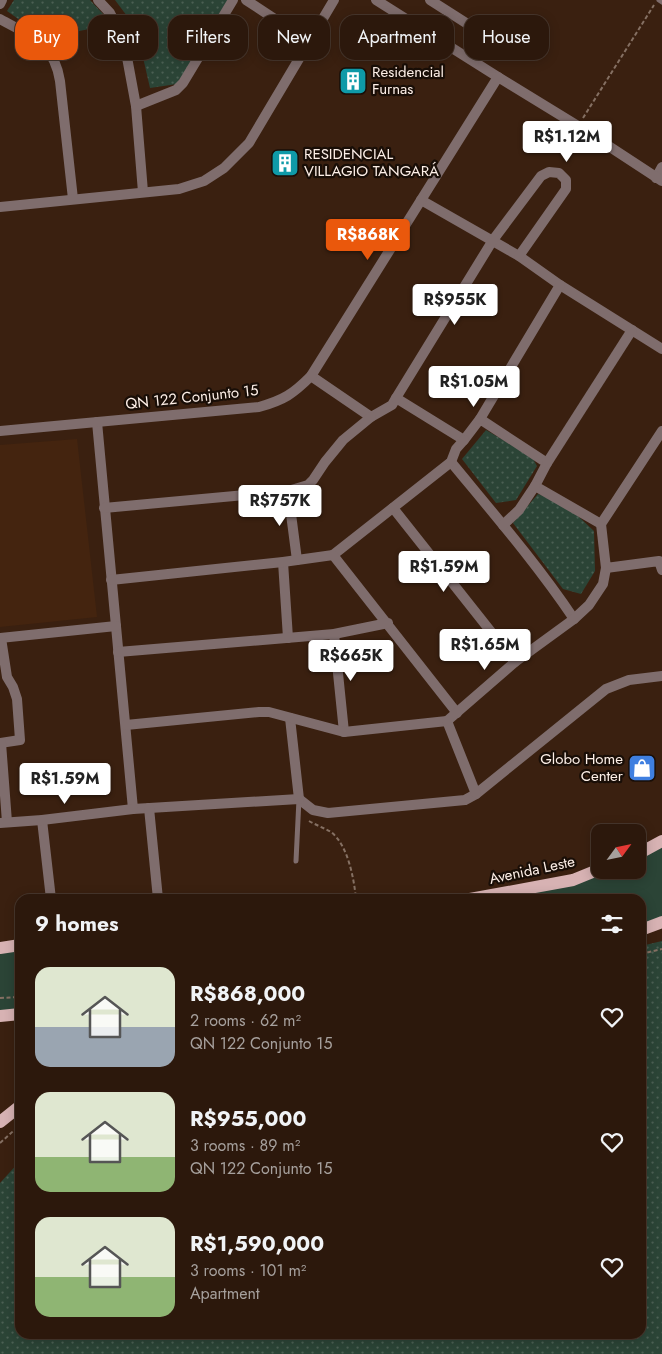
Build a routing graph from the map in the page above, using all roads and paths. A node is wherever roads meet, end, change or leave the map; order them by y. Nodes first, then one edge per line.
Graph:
1 (2, 0) edge
2 (98, 0) edge
3 (232, 0) edge
4 (247, 0) edge
5 (334, 0) edge
6 (376, 0) edge
7 (430, 0) edge
8 (659, 1) edge
9 (0, 4) edge
10 (269, 15) edge
11 (324, 15) edge
12 (0, 19) edge
13 (297, 60) edge
14 (474, 61) junction
15 (498, 77) junction
16 (136, 106) junction
17 (578, 126) junction
18 (662, 167) edge
19 (659, 179) edge
20 (143, 192) junction
21 (73, 198) junction
22 (421, 200) junction
23 (0, 207) edge
24 (493, 240) junction
25 (519, 256) junction
26 (560, 285) junction
27 (632, 330) junction
28 (662, 349) edge
29 (311, 376) junction
30 (396, 398) junction
31 (371, 417) junction
32 (480, 419) junction
33 (97, 422) junction
34 (0, 431) edge
35 (662, 431) edge
36 (464, 440) junction
37 (452, 462) junction
38 (548, 463) junction
39 (535, 486) junction
40 (288, 491) junction
41 (104, 508) junction
42 (393, 508) junction
43 (602, 524) junction
44 (504, 525) junction
45 (333, 554) junction
46 (297, 560) junction
47 (283, 562) junction
48 (661, 563) edge
49 (606, 568) junction
50 (111, 580) junction
51 (574, 619) junction
52 (388, 623) junction
53 (116, 626) junction
54 (334, 634) junction
55 (0, 638) edge
56 (288, 638) junction
57 (118, 652) junction
58 (515, 662) junction
59 (662, 676) edge
60 (457, 713) junction
61 (290, 718) junction
62 (447, 720) junction
63 (126, 725) junction
64 (344, 732) junction
65 (0, 743) edge
66 (476, 794) junction
67 (299, 799) junction
68 (149, 808) junction
69 (133, 809) junction
70 (42, 820) junction
71 (3, 822) edge
72 (662, 841) edge
73 (646, 850) edge
74 (296, 861) dead end
75 (591, 873) edge
76 (51, 894) edge
77 (158, 894) edge
78 (356, 894) edge
79 (497, 894) edge
80 (662, 922) edge
81 (646, 928) edge
82 (15, 946) edge
83 (0, 948) edge
84 (662, 949) edge
85 (646, 953) edge
86 (15, 997) edge
87 (0, 998) edge
88 (15, 1014) edge
89 (0, 1016) edge
90 (15, 1110) edge
91 (0, 1122) edge
92 (15, 1130) edge
93 (0, 1143) edge

1 - 9 street
2 - 16 street
3 - 16 street
4 - 10 street
5 - 11 street
6 - 14 street
7 - 14 street
8 - 17 path
12 - 21 street
13 - 20 street
14 - 15 street
15 - 17 street
15 - 22 street, QN 122 Conjunto 15
16 - 20 street
17 - 19 street
18 - 19 street
20 - 21 street
21 - 23 street
22 - 24 street
22 - 29 street, QN 122 Conjunto 15
24 - 25 street
24 - 25 street
24 - 30 street
25 - 26 street
26 - 27 street
26 - 32 street
27 - 28 street
27 - 38 street
29 - 31 street
29 - 33 street, QN 122 Conjunto 15
30 - 31 street
30 - 36 street
31 - 40 street
32 - 36 street
32 - 38 street
33 - 34 street, QN 122 Conjunto 15
33 - 41 street
35 - 43 street
36 - 37 street
37 - 42 street
37 - 44 street
38 - 39 street
39 - 43 street
39 - 44 street
40 - 41 street
40 - 46 street
41 - 50 street
42 - 45 street
42 - 58 street
43 - 49 street
44 - 51 street
45 - 46 street
45 - 52 street
46 - 47 street
47 - 50 street
47 - 56 street
48 - 49 street
49 - 51 street
50 - 53 street
51 - 58 street
52 - 54 street
52 - 60 street
53 - 55 street
53 - 57 street
54 - 56 street
54 - 64 street
55 - 65 street
56 - 57 street
57 - 63 street
58 - 60 street
59 - 66 street
60 - 62 street
61 - 63 street
61 - 64 street
61 - 67 street
62 - 64 street
62 - 66 street
63 - 69 street
65 - 71 street
66 - 67 street
67 - 68 street
67 - 74 lane
67 - 78 path
68 - 69 street
68 - 77 street
69 - 70 street
70 - 71 street
70 - 76 street
72 - 73 main road
75 - 79 main road, Avenida Leste
80 - 81 main road
82 - 83 main road
84 - 85 path
86 - 87 path
88 - 89 main road
90 - 91 main road
92 - 93 path

